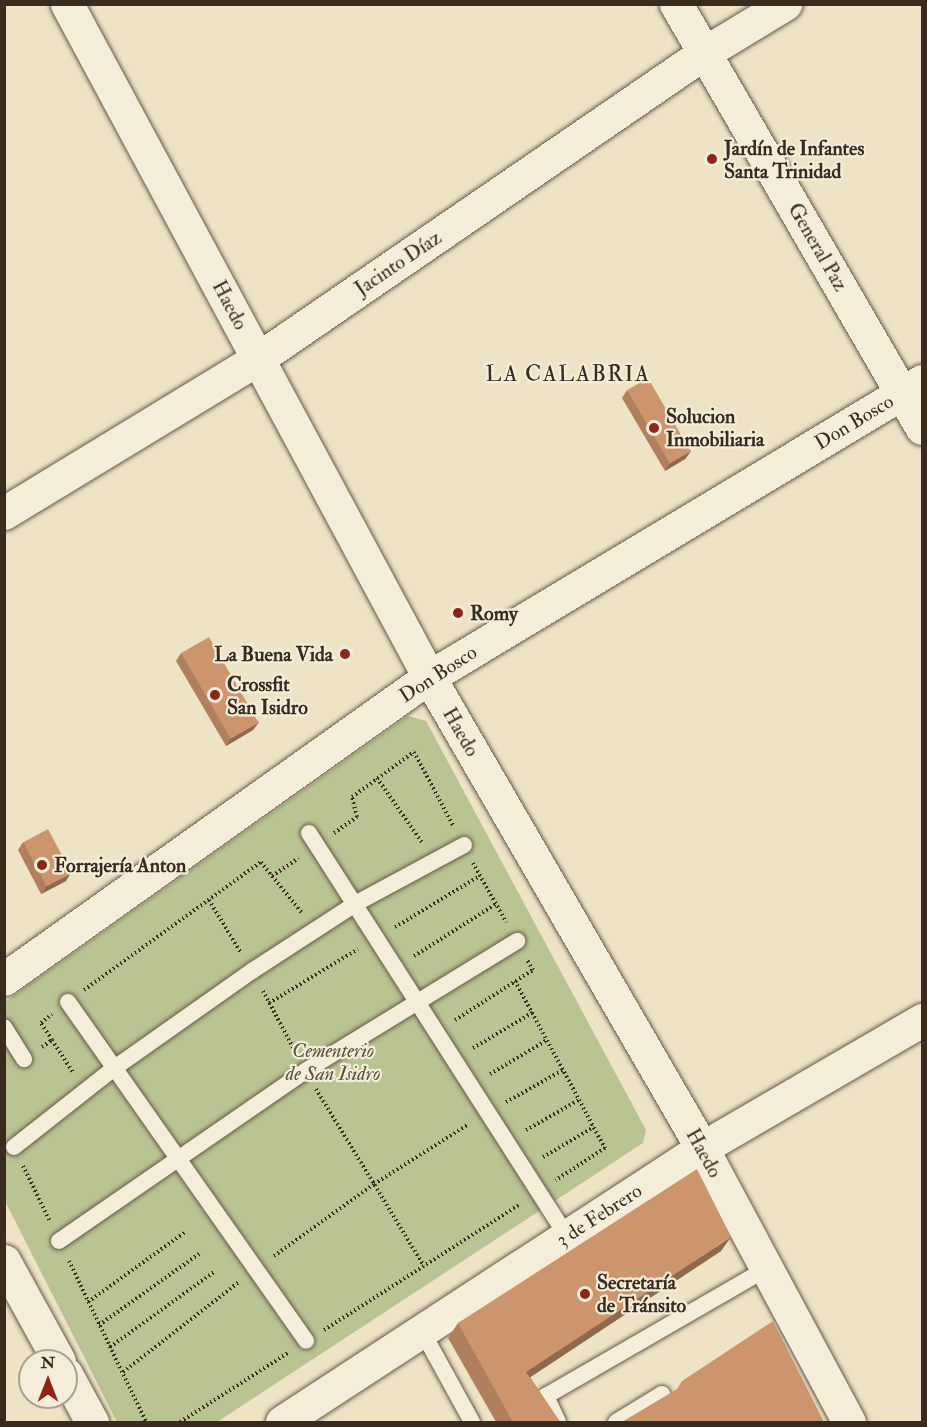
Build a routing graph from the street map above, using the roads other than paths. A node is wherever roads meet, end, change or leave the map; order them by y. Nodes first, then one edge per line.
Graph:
1 (68, 4) edge
2 (676, 4) edge
3 (785, 4) edge
4 (704, 53) junction
5 (259, 358) junction
6 (913, 387) edge
7 (922, 428) edge
8 (4, 513) edge
9 (429, 677) junction
10 (313, 839) road end
11 (464, 845) road end
12 (355, 904) junction
13 (517, 941) road end
14 (4, 979) edge
15 (417, 1000) junction
16 (68, 1002) road end
17 (922, 1020) edge
18 (4, 1027) edge
19 (24, 1059) road end
20 (113, 1069) junction
21 (14, 1147) road end
22 (702, 1148) junction
23 (178, 1161) junction
24 (567, 1236) junction
25 (59, 1241) road end
26 (4, 1261) edge
27 (766, 1269) junction
28 (422, 1331) junction
29 (306, 1341) road end
30 (52, 1349) edge
31 (662, 1394) dead end
32 (78, 1396) edge
33 (92, 1422) edge
34 (282, 1422) edge
35 (472, 1422) edge
36 (558, 1422) edge
37 (616, 1422) edge
38 (849, 1422) edge

1 - 5 street, Haedo
2 - 4 street, General Paz
3 - 4 street, Jacinto Díaz
4 - 5 street, Jacinto Díaz
4 - 6 street, General Paz
5 - 8 street, Jacinto Díaz
5 - 9 street, Haedo
6 - 7 street, General Paz
6 - 9 street, Don Bosco
9 - 14 street, Don Bosco
9 - 22 street, Haedo
10 - 12 lane
11 - 12 lane
12 - 15 lane
12 - 20 lane
13 - 15 lane
15 - 23 lane
15 - 24 lane
16 - 20 lane
17 - 22 street, 3 de Febrero
18 - 19 lane
20 - 21 lane
20 - 23 lane
22 - 24 street, 3 de Febrero
22 - 27 street, Haedo
23 - 25 lane
23 - 29 lane
24 - 28 street, 3 de Febrero
26 - 30 street
27 - 36 lane
27 - 38 street, Haedo
28 - 34 street, 3 de Febrero
28 - 35 lane
31 - 37 lane
32 - 33 street

